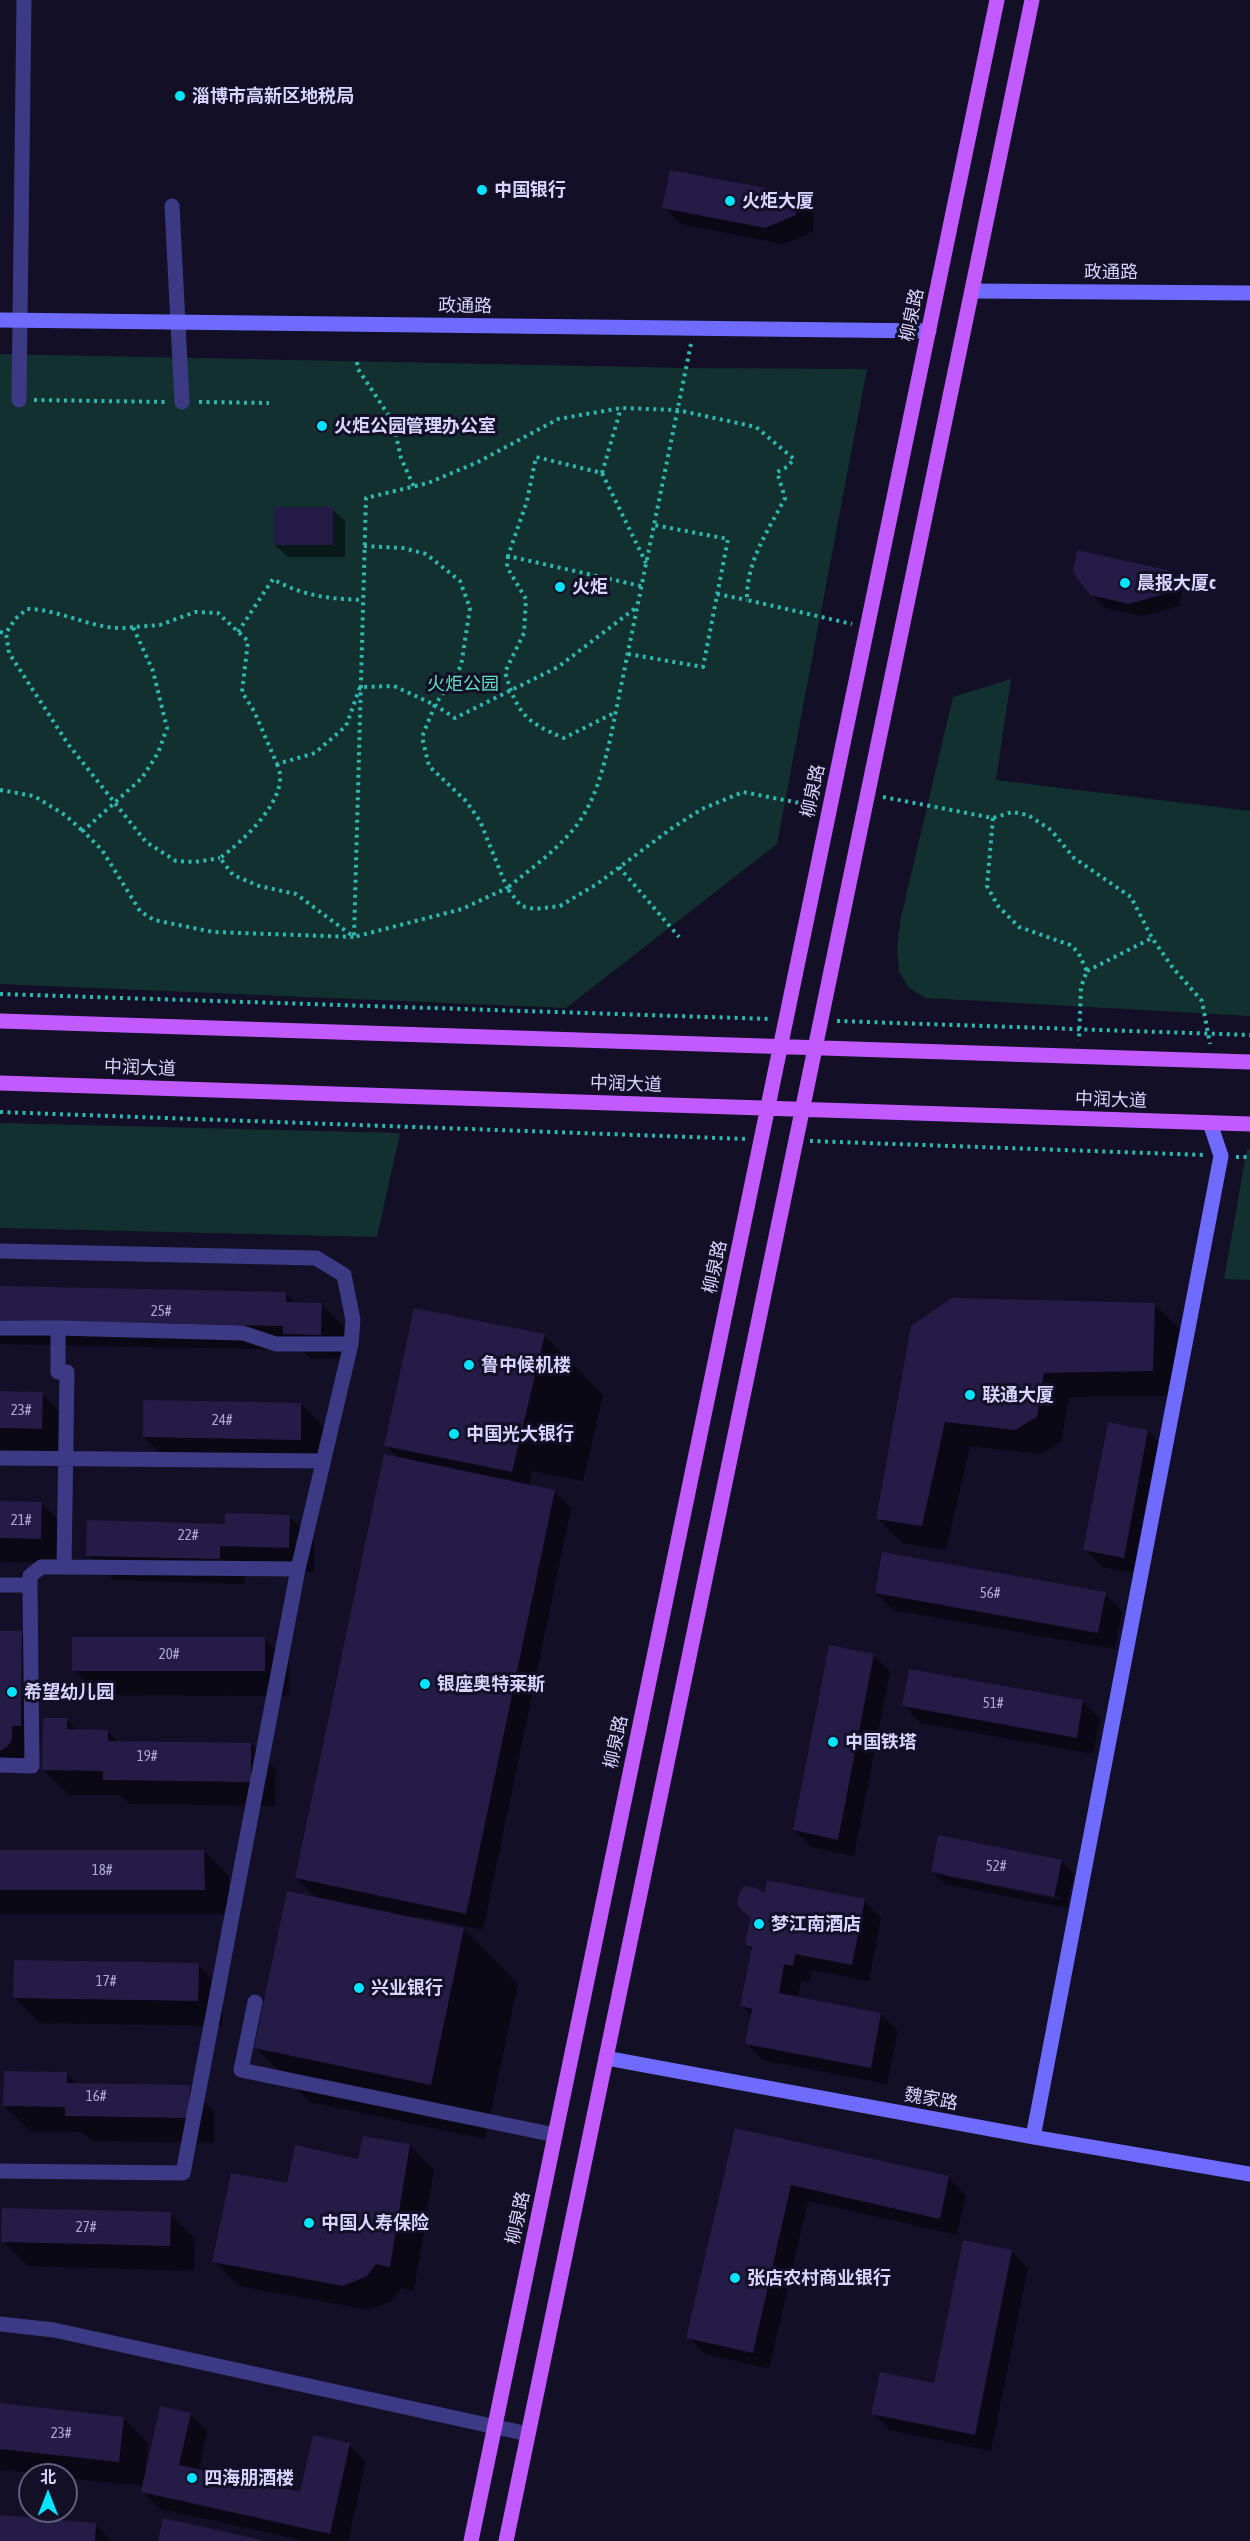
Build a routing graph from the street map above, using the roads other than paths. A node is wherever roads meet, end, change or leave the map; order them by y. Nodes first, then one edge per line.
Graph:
1 (24, 0) edge
2 (997, 0) edge
3 (1032, 0) edge
4 (172, 206) dead end
5 (972, 291) junction
6 (1250, 293) edge
7 (0, 320) edge
8 (20, 320) junction
9 (179, 322) junction
10 (928, 331) junction
11 (19, 400) road end
12 (182, 402) road end
13 (0, 1021) edge
14 (780, 1047) junction
15 (815, 1048) junction
16 (1250, 1062) edge
17 (0, 1083) edge
18 (768, 1108) junction
19 (802, 1109) junction
20 (1210, 1123) junction
21 (1250, 1124) edge
22 (0, 1251) edge
23 (0, 1328) edge
24 (58, 1328) junction
25 (351, 1344) junction
26 (0, 1458) edge
27 (66, 1459) junction
28 (322, 1461) junction
29 (64, 1567) junction
30 (298, 1569) junction
31 (0, 1585) edge
32 (30, 1585) junction
33 (0, 1765) edge
34 (255, 2002) dead end
35 (606, 2058) junction
36 (555, 2135) junction
37 (1033, 2137) junction
38 (0, 2171) edge
39 (1250, 2174) edge
40 (0, 2324) edge
41 (495, 2427) junction
42 (528, 2434) junction
43 (471, 2541) edge
44 (506, 2541) edge

1 - 8 street
2 - 10 main road, 柳泉路
3 - 5 main road
4 - 9 street
5 - 6 street, 政通路
5 - 15 main road
7 - 8 street, 政通路
8 - 9 street, 政通路
8 - 11 street
9 - 10 street, 政通路
9 - 12 street
10 - 14 main road, 柳泉路
13 - 14 main road
14 - 15 main road
14 - 18 main road, 柳泉路
15 - 16 main road
15 - 19 main road
17 - 18 main road, 中润大道
18 - 19 main road, 中润大道
18 - 36 main road, 柳泉路
19 - 20 main road, 中润大道
19 - 35 main road
20 - 21 main road, 中润大道
20 - 37 street
22 - 25 street
23 - 24 street
24 - 25 street
24 - 27 street
25 - 28 street
26 - 27 street
27 - 28 street
27 - 29 street
28 - 30 street
29 - 30 street
29 - 32 street
30 - 38 street
31 - 32 street
32 - 33 street
34 - 36 street
35 - 37 street, 魏家路
35 - 42 main road
36 - 41 main road, 柳泉路
37 - 39 street, 魏家路
40 - 41 street
41 - 42 street
41 - 43 main road, 柳泉路
42 - 44 main road

